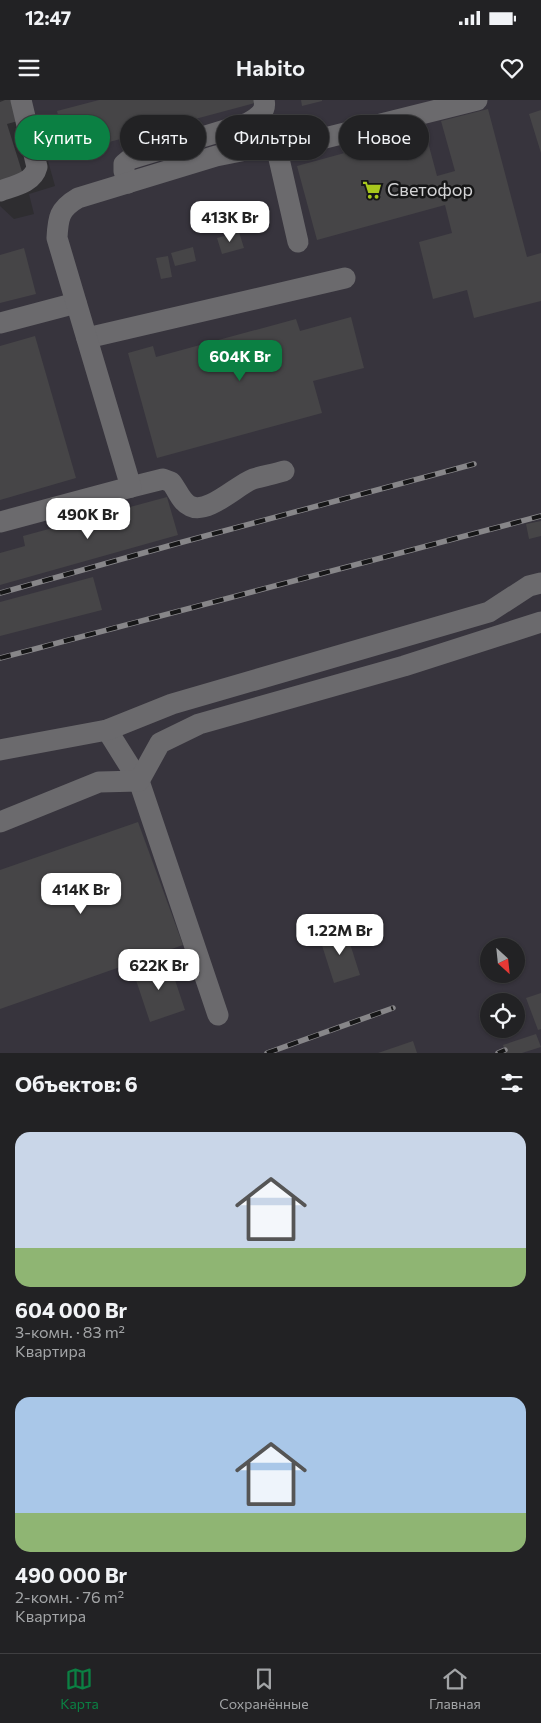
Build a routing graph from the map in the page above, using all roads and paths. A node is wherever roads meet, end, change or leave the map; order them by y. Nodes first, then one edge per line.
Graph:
1 (21, 100) edge
2 (264, 100) edge
3 (477, 100) edge
4 (329, 137) edge
5 (216, 156) edge
6 (279, 160) edge
7 (128, 183) junction
8 (0, 191) edge
9 (298, 242) dead end
10 (345, 278) dead end
11 (76, 303) junction
12 (0, 323) edge
13 (87, 338) junction
14 (284, 471) dead end
15 (131, 488) junction
16 (0, 522) edge
17 (541, 582) edge
18 (541, 622) edge
19 (107, 730) junction
20 (0, 750) edge
21 (139, 781) junction
22 (0, 822) edge
23 (218, 1015) dead end

1 - 8 lane
2 - 7 lane
3 - 4 lane
5 - 7 lane
6 - 9 lane
7 - 11 lane
10 - 13 lane
11 - 12 lane
11 - 13 lane
13 - 15 lane
14 - 15 lane
15 - 16 lane
17 - 19 lane
18 - 21 lane
19 - 20 lane
19 - 21 lane
21 - 22 lane
21 - 23 lane

